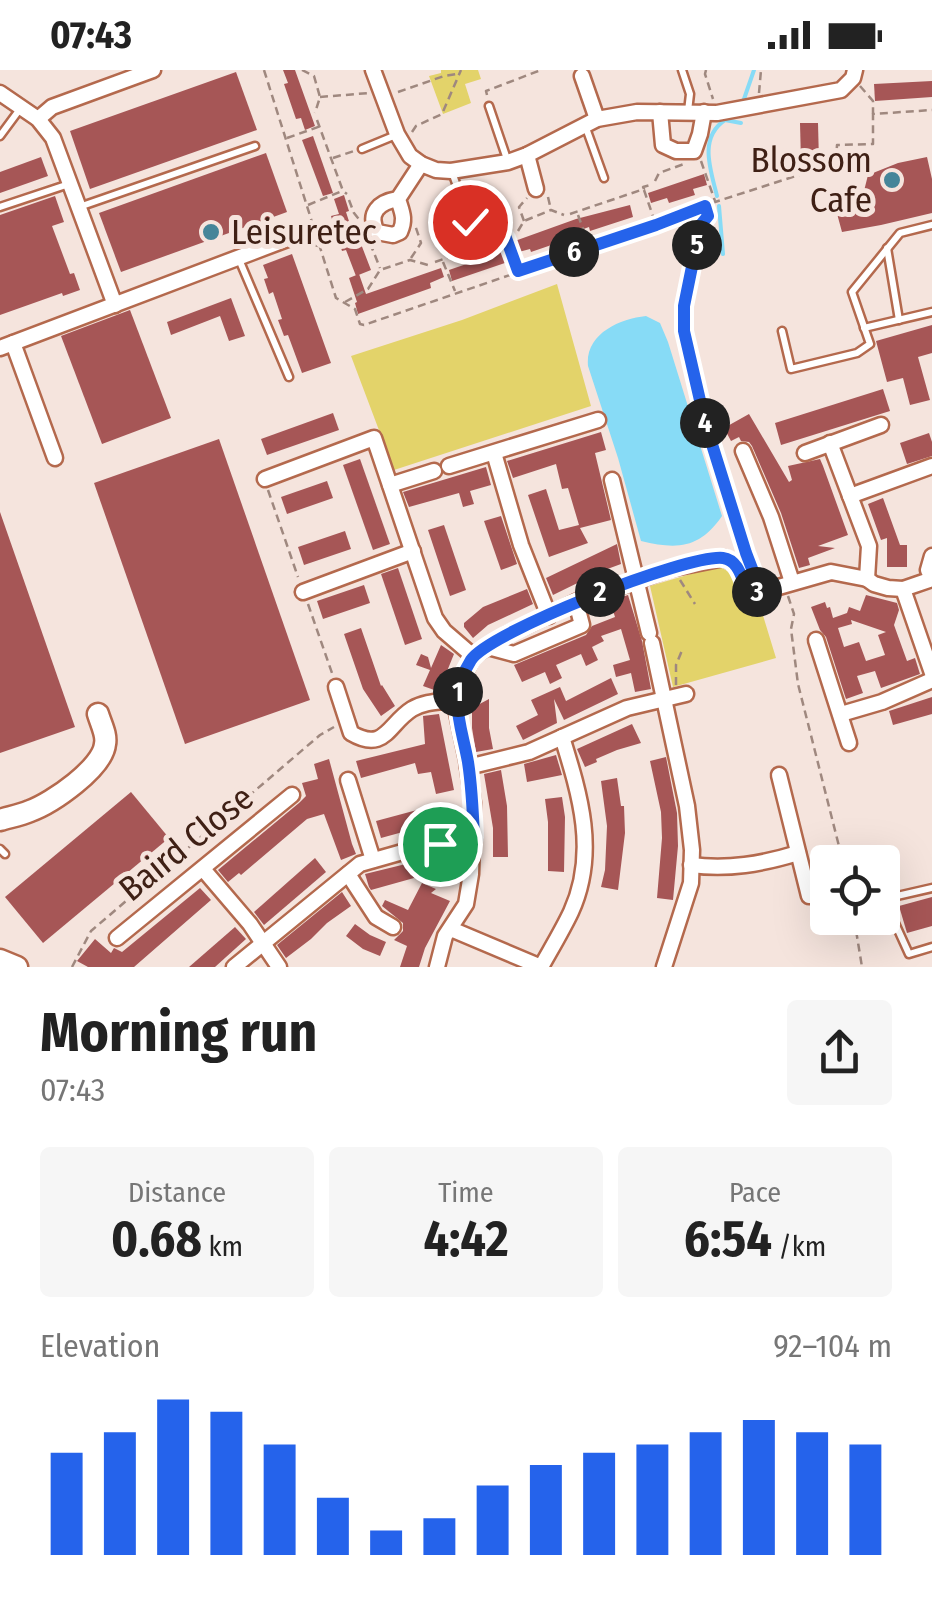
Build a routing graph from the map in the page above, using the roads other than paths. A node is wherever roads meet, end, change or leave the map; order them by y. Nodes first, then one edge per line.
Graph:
1 (153, 70) edge
2 (373, 70) edge
3 (682, 70) edge
4 (854, 74) edge
5 (582, 76) dead end
6 (0, 93) edge
7 (490, 106) road end
8 (20, 108) junction
9 (660, 112) junction
10 (688, 112) junction
11 (711, 112) junction
12 (38, 119) junction
13 (591, 122) junction
14 (0, 136) edge
15 (400, 140) junction
16 (255, 146) dead end
17 (362, 149) road end
18 (527, 155) junction
19 (508, 162) junction
20 (420, 164) junction
21 (451, 171) junction
22 (604, 178) dead end
23 (70, 184) junction
24 (536, 188) dead end
25 (398, 199) dead end
26 (0, 208) edge
27 (78, 208) junction
28 (470, 222) road end
29 (932, 225) edge
30 (290, 238) road end
31 (887, 248) junction
32 (238, 256) junction
33 (115, 305) junction
34 (932, 312) edge
35 (899, 320) junction
36 (864, 328) junction
37 (782, 331) dead end
38 (6, 346) edge
39 (290, 376) dead end
40 (598, 420) dead end
41 (881, 424) dead end
42 (830, 443) junction
43 (743, 451) dead end
44 (494, 452) junction
45 (805, 453) dead end
46 (55, 458) dead end
47 (932, 466) edge
48 (264, 479) dead end
49 (612, 480) dead end
50 (390, 485) junction
51 (850, 496) junction
52 (412, 551) junction
53 (932, 556) edge
54 (932, 578) edge
55 (637, 579) junction
56 (867, 579) junction
57 (788, 584) junction
58 (902, 589) junction
59 (304, 592) dead end
60 (576, 602) junction
61 (549, 616) junction
62 (816, 640) dead end
63 (488, 646) junction
64 (473, 656) junction
65 (932, 677) edge
66 (336, 687) dead end
67 (676, 696) junction
68 (456, 708) junction
69 (98, 714) dead end
70 (840, 714) junction
71 (562, 737) junction
72 (849, 743) dead end
73 (468, 767) junction
74 (778, 775) dead end
75 (348, 780) dead end
76 (292, 795) dead end
77 (0, 820) edge
78 (474, 838) junction
79 (798, 853) junction
80 (373, 860) junction
81 (691, 864) junction
82 (203, 869) junction
83 (348, 874) junction
84 (932, 888) edge
85 (809, 896) dead end
86 (393, 927) dead end
87 (450, 928) junction
88 (117, 938) dead end
89 (262, 944) junction
90 (932, 947) edge
91 (0, 960) edge
92 (17, 967) edge
93 (234, 967) edge
94 (280, 967) edge
95 (437, 967) edge
96 (541, 967) edge
97 (664, 967) edge

1 - 12 street
2 - 15 street
3 - 10 lane
4 - 11 street
5 - 13 street
6 - 8 street
7 - 19 lane
8 - 12 street
8 - 14 lane
9 - 10 street
9 - 11 street
9 - 13 street
10 - 11 street
12 - 23 street
13 - 18 street
13 - 22 lane
15 - 17 lane
15 - 20 street
16 - 27 lane
18 - 19 street
18 - 24 street
19 - 21 street
20 - 21 street
20 - 25 street
21 - 28 lane
23 - 26 lane
23 - 27 street
27 - 33 street
29 - 31 lane
30 - 32 street
31 - 35 lane
31 - 36 lane
32 - 33 street
32 - 39 lane
33 - 38 street
34 - 35 lane
35 - 36 lane
36 - 37 lane
38 - 46 street
40 - 44 street
41 - 42 street
42 - 45 street
42 - 51 street
43 - 57 street
44 - 50 street
44 - 61 street
47 - 51 street
48 - 50 street
49 - 55 street
50 - 52 street
51 - 56 street
52 - 59 street
52 - 64 street
53 - 54 street
54 - 58 street
55 - 57 street
55 - 60 street
55 - 67 street
56 - 57 street
56 - 58 street
58 - 65 street
60 - 61 street
60 - 63 street
61 - 63 street
62 - 70 street
63 - 64 street
64 - 68 street
65 - 70 street
66 - 68 street
67 - 71 street
67 - 81 street
68 - 73 street
69 - 77 street
70 - 72 street
71 - 73 street
71 - 96 street
73 - 78 street
74 - 79 street
75 - 80 street
76 - 82 street, Baird Close
78 - 80 street
78 - 87 street
79 - 81 street
79 - 85 street
80 - 83 street
81 - 97 street
82 - 88 street, Baird Close
82 - 89 street
83 - 86 street
83 - 89 street
84 - 90 lane
87 - 95 street
87 - 96 street
89 - 93 street
89 - 94 street
91 - 92 street

